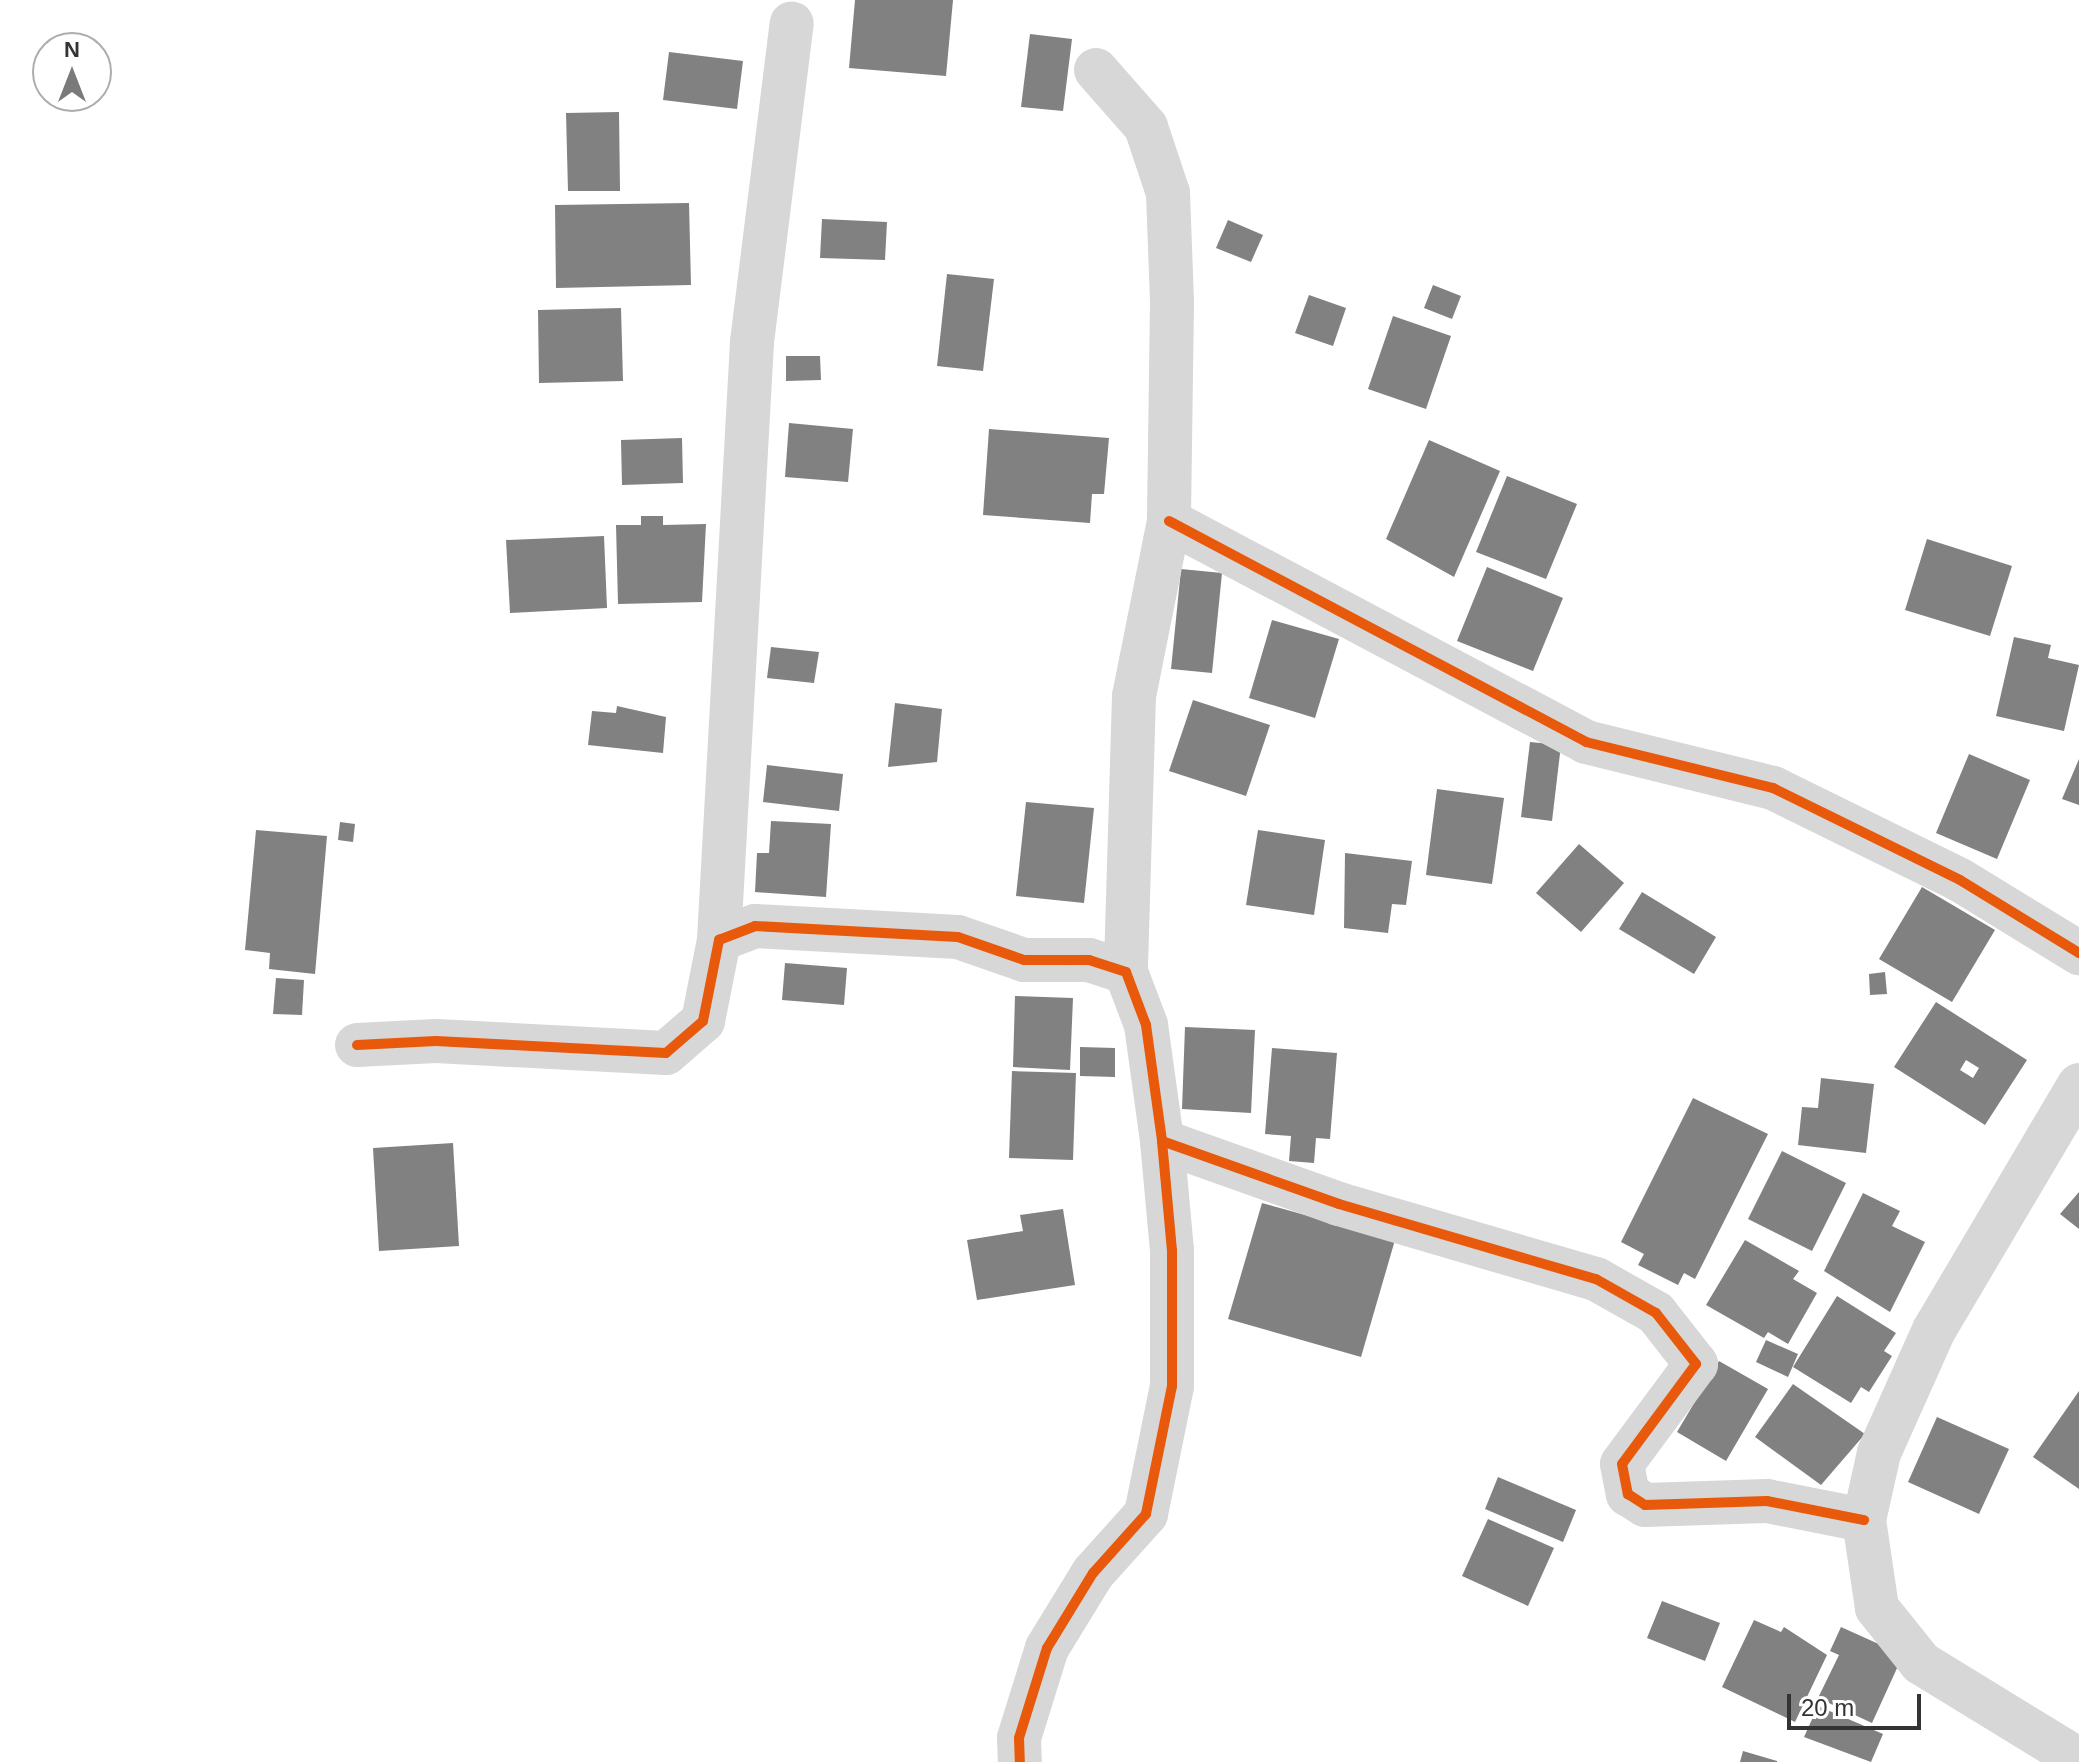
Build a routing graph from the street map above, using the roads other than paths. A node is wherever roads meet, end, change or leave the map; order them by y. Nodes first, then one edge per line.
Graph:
1 (792, 23) dead end
2 (1096, 70) dead end
3 (1169, 521) junction
4 (719, 940) junction
5 (2079, 953) edge
6 (1126, 972) junction
7 (357, 1045) dead end
8 (2079, 1085) edge
9 (1162, 1141) junction
10 (1864, 1520) junction
11 (2079, 1760) edge
12 (1020, 1762) edge

1 - 4 street
2 - 3 street
3 - 5 street
3 - 6 street
4 - 6 street
4 - 7 street
6 - 9 street
8 - 10 street
9 - 10 street
9 - 12 street
10 - 11 street

